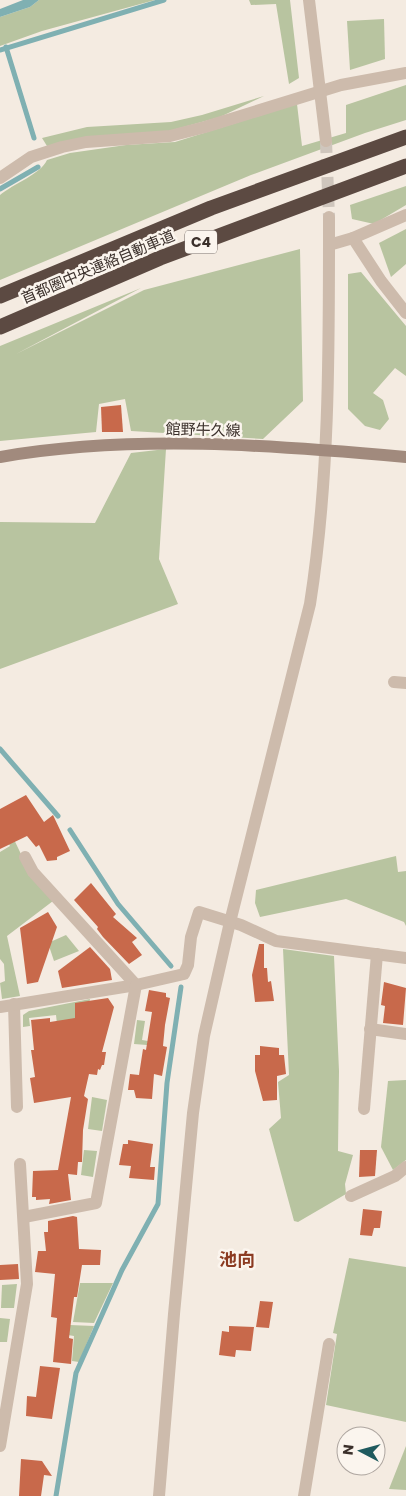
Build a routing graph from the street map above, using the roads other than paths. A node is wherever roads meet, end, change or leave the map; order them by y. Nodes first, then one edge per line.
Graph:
1 (309, 0) edge
2 (406, 73) edge
3 (321, 91) junction
4 (406, 137) edge
5 (326, 141) tunnel mouth
6 (406, 166) edge
7 (0, 178) edge
8 (406, 215) edge
9 (329, 217) tunnel mouth
10 (353, 238) junction
11 (329, 245) junction
12 (0, 296) edge
13 (406, 313) edge
14 (0, 327) edge
15 (326, 450) junction
16 (0, 457) edge
17 (406, 458) edge
18 (25, 857) dead end
19 (230, 922) junction
20 (378, 954) junction
21 (406, 958) edge
22 (136, 985) junction
23 (14, 1004) junction
24 (0, 1006) edge
25 (370, 1030) junction
26 (406, 1034) edge
27 (17, 1107) dead end
28 (364, 1109) dead end
29 (20, 1164) dead end
30 (406, 1168) edge
31 (351, 1196) dead end
32 (24, 1217) junction
33 (329, 1344) dead end
34 (0, 1446) edge
35 (159, 1496) edge
36 (304, 1496) edge

1 - 3 street
2 - 3 street
3 - 5 street
3 - 7 street
4 - 12 highway, 首都圏中央連絡自動車道 / C4
6 - 14 highway, 首都圏中央連絡自動車道 / C4
8 - 10 street
9 - 11 street
10 - 11 street
10 - 13 street
11 - 15 street
15 - 16 main road, 館野牛久線
15 - 17 main road, 館野牛久線
15 - 19 street
18 - 22 street
19 - 20 street
19 - 22 street
19 - 35 street
20 - 21 street
20 - 25 street
22 - 23 street
22 - 32 street
23 - 24 street
23 - 27 street
25 - 26 street
25 - 28 street
29 - 32 street
30 - 31 street
32 - 34 street
33 - 36 street

